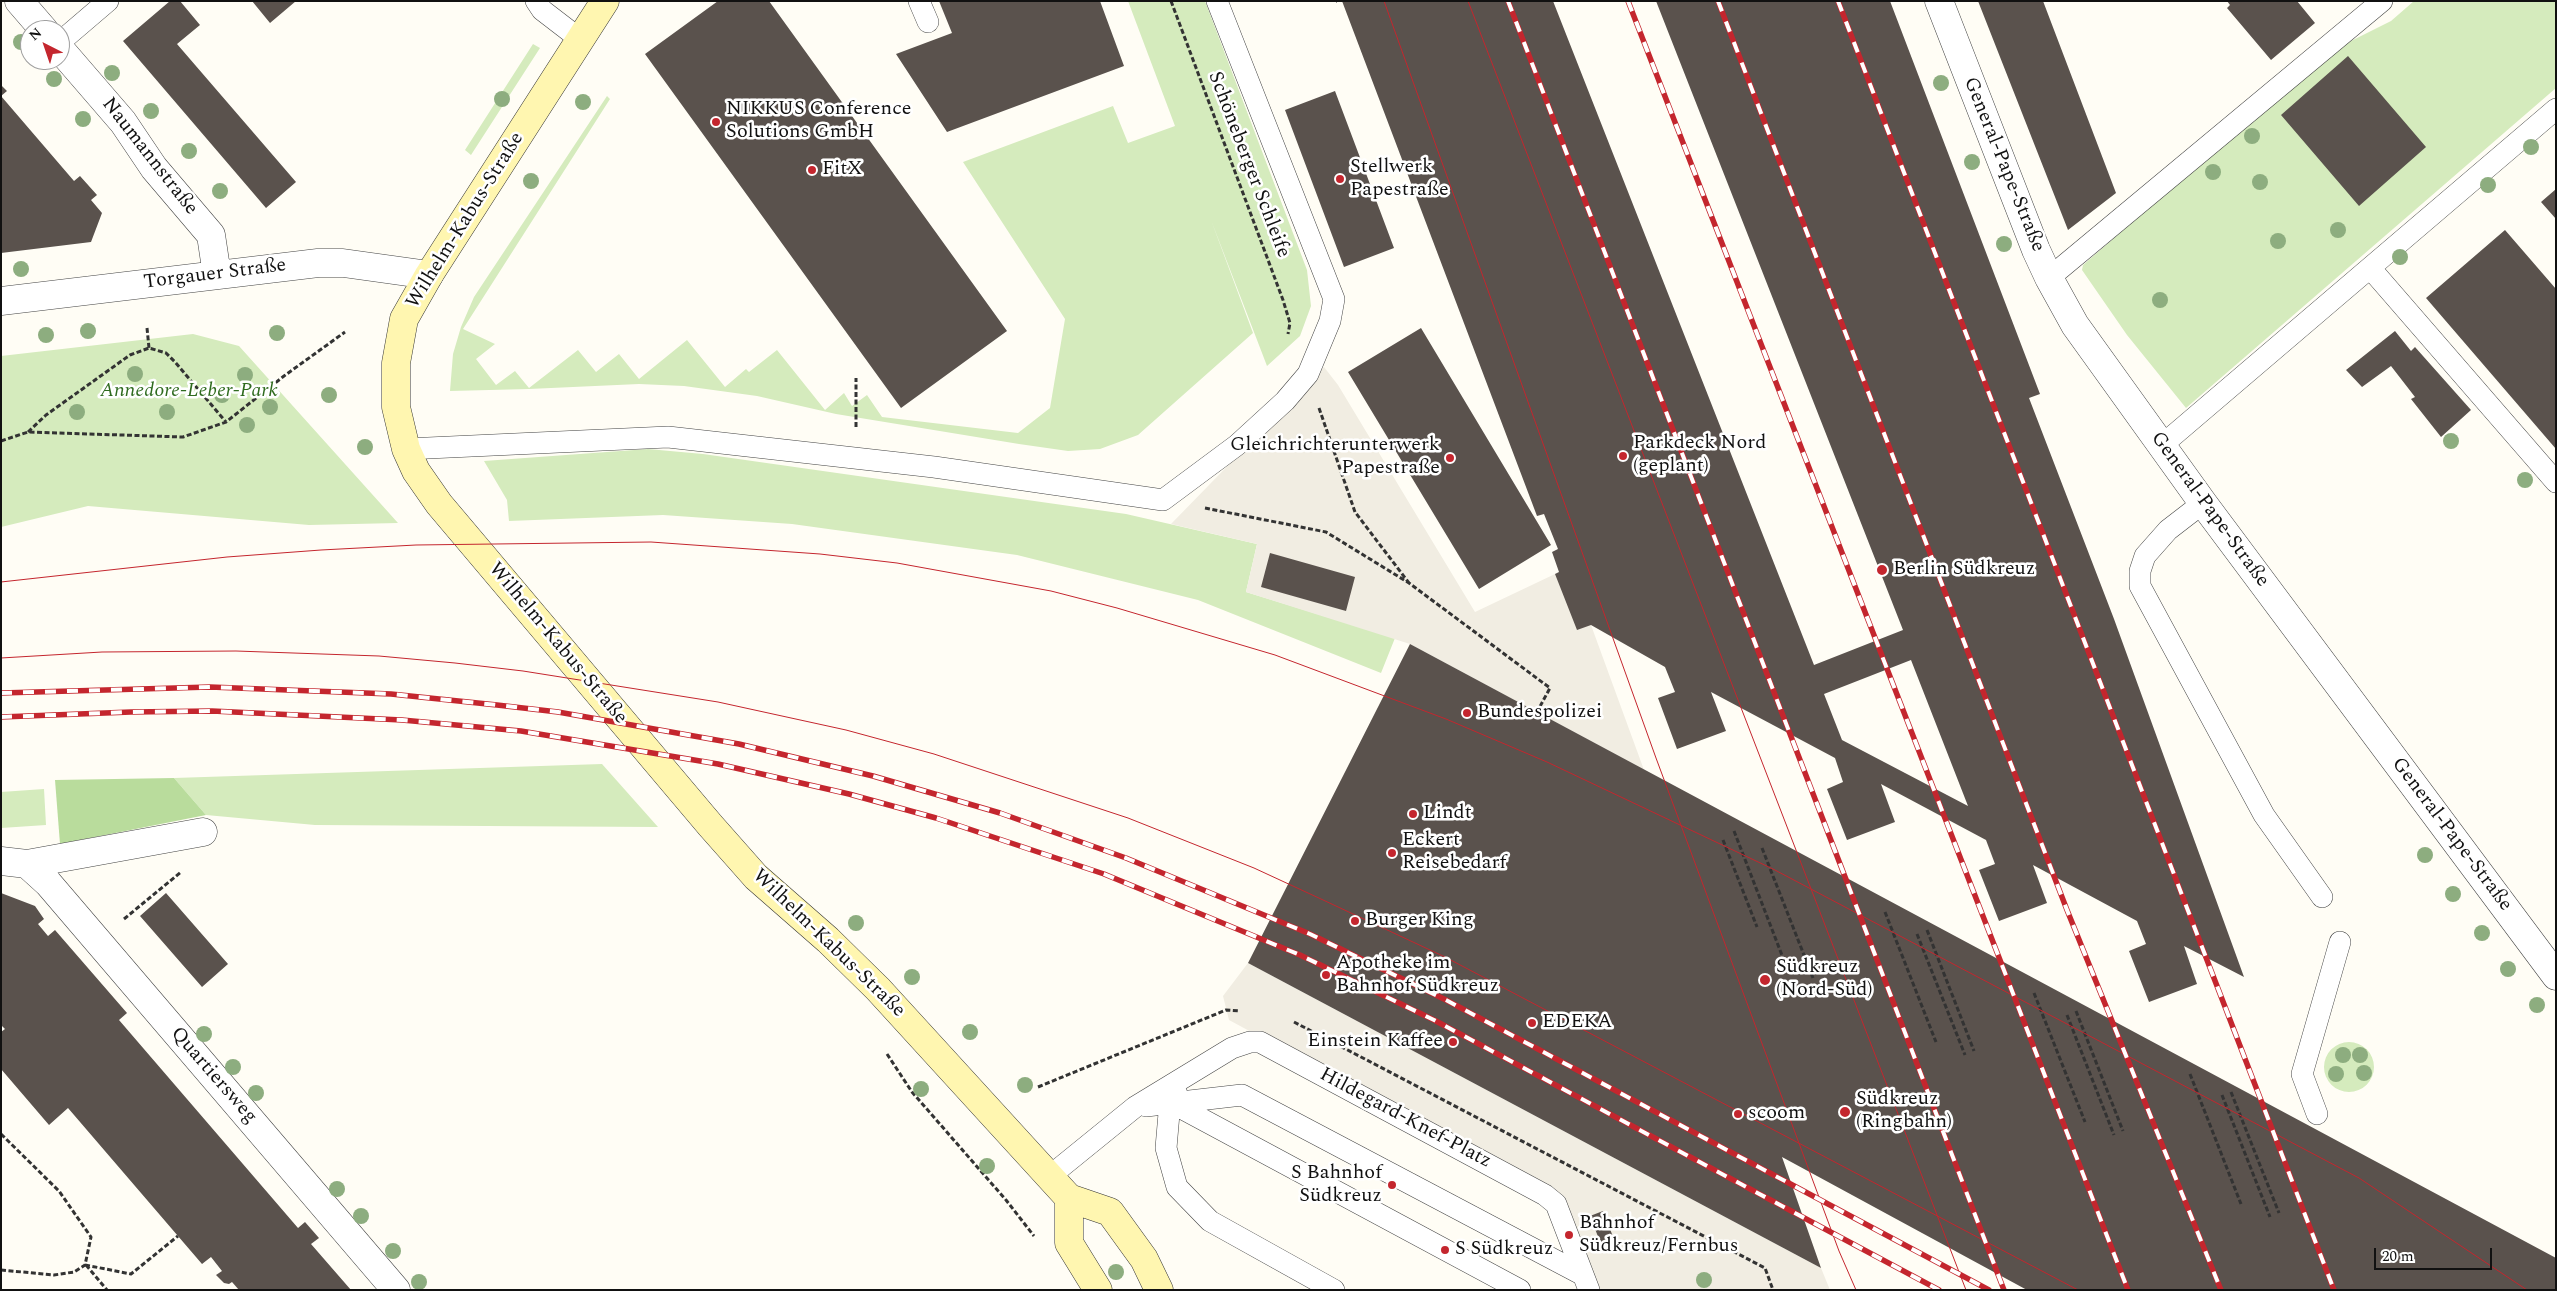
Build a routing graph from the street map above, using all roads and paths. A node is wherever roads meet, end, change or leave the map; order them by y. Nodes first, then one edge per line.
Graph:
1 (19, 1) edge
2 (108, 1) edge
3 (536, 1) edge
4 (605, 1) edge
5 (919, 1) edge
6 (1171, 1) edge
7 (1216, 1) edge
8 (1939, 1) edge
9 (2382, 1) edge
10 (35, 20) edge
11 (928, 22) dead end
12 (70, 33) edge
13 (581, 40) junction
14 (70, 60) edge
15 (2556, 109) edge
16 (2371, 268) junction
17 (218, 275) junction
18 (429, 275) junction
19 (2049, 278) junction
20 (1, 301) edge
21 (147, 328) dead end
22 (345, 332) dead end
23 (1288, 340) dead end
24 (149, 348) junction
25 (1308, 374) junction
26 (856, 378) dead end
27 (226, 422) junction
28 (856, 430) dead end
29 (28, 432) junction
30 (1, 441) edge
31 (2161, 446) junction
32 (406, 450) junction
33 (2556, 482) edge
34 (1163, 500) junction
35 (2202, 502) junction
36 (1409, 583) junction
37 (1537, 712) dead end
38 (1734, 831) dead end
39 (203, 832) dead end
40 (1723, 840) dead end
41 (1762, 848) dead end
42 (14, 862) edge
43 (187, 867) dead end
44 (2322, 897) dead end
45 (1885, 912) dead end
46 (1756, 927) dead end
47 (1927, 930) dead end
48 (1917, 934) dead end
49 (97, 941) junction
50 (2340, 942) dead end
51 (1785, 963) dead end
52 (2556, 976) edge
53 (1813, 978) dead end
54 (2034, 993) dead end
55 (1243, 1011) dead end
56 (2076, 1011) dead end
57 (2067, 1015) dead end
58 (1285, 1017) dead end
59 (1936, 1042) dead end
60 (885, 1051) dead end
61 (1974, 1051) dead end
62 (1965, 1055) dead end
63 (1193, 1074) junction
64 (2190, 1074) dead end
65 (1038, 1087) dead end
66 (2231, 1092) dead end
67 (2222, 1095) dead end
68 (1170, 1102) junction
69 (1135, 1107) junction
70 (2317, 1114) dead end
71 (2086, 1122) dead end
72 (2124, 1132) dead end
73 (1, 1134) edge
74 (2114, 1135) dead end
75 (1050, 1176) junction
76 (1069, 1198) junction
77 (2241, 1204) dead end
78 (2279, 1213) dead end
79 (2270, 1217) dead end
80 (178, 1236) dead end
81 (1035, 1237) dead end
82 (85, 1265) junction
83 (1, 1270) edge
84 (1586, 1282) edge
85 (107, 1290) edge
86 (396, 1290) edge
87 (1098, 1290) edge
88 (1160, 1290) edge
89 (1334, 1290) edge
90 (1520, 1290) edge
91 (1773, 1290) edge

1 - 10 street
2 - 12 lane
3 - 13 lane
4 - 13 street, Wilhelm-Kabus-Straße
5 - 11 lane
6 - 23 path, Schöneberger Schleife
7 - 25 lane
8 - 19 street, General-Pape-Straße
9 - 19 lane
13 - 18 street, Wilhelm-Kabus-Straße
14 - 17 street, Naumannstraße
15 - 16 lane
16 - 31 lane
16 - 33 lane
17 - 18 street, Torgauer Straße
17 - 20 street, Torgauer Straße
18 - 32 street, Wilhelm-Kabus-Straße
19 - 31 street, General-Pape-Straße
21 - 24 path
22 - 27 path
24 - 27 path
24 - 29 path
25 - 34 lane
25 - 36 path
26 - 28 path
27 - 29 path
29 - 30 path
31 - 35 street, General-Pape-Straße
32 - 34 lane
32 - 75 street, Wilhelm-Kabus-Straße
34 - 36 path
35 - 44 lane
35 - 52 street, General-Pape-Straße
36 - 37 path
38 - 51 path
39 - 42 street, Quartiersweg
40 - 46 path
41 - 53 path
42 - 49 street, Quartiersweg
43 - 49 path
45 - 59 path
47 - 61 path
48 - 62 path
49 - 86 street, Quartiersweg
50 - 70 lane
54 - 71 path
55 - 65 path
56 - 72 path
57 - 74 path
58 - 91 path
60 - 81 path
63 - 68 lane
63 - 69 lane, Hildegard-Knef-Platz
63 - 84 lane, Hildegard-Knef-Platz
64 - 77 path
66 - 78 path
67 - 79 path
68 - 69 lane
68 - 84 lane
68 - 89 lane
68 - 90 lane
69 - 75 lane, Hildegard-Knef-Platz
73 - 82 path
75 - 76 street, Wilhelm-Kabus-Straße
76 - 87 street
76 - 88 street
80 - 82 path
82 - 83 path
82 - 85 path

